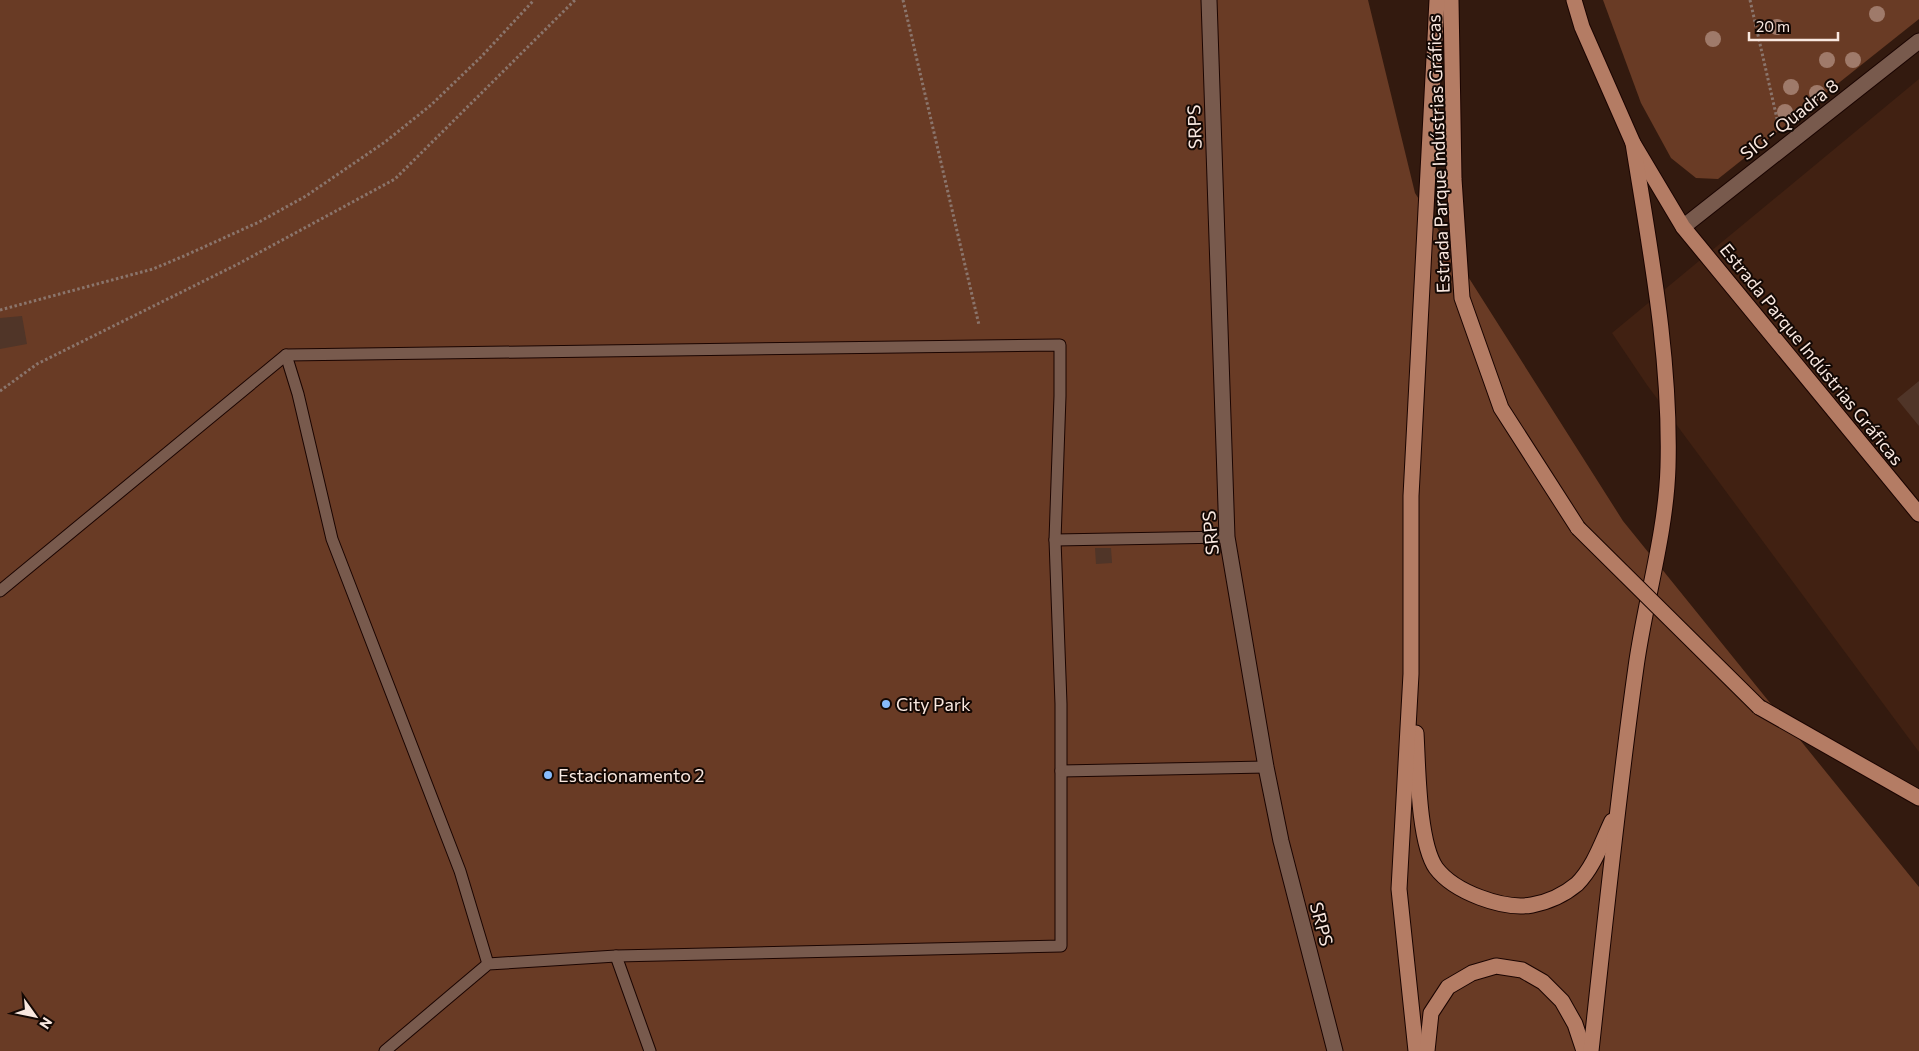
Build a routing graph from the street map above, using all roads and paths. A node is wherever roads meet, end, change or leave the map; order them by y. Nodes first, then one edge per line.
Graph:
1 (534, 0) edge
2 (576, 0) edge
3 (902, 0) edge
4 (1209, 0) edge
5 (1437, 0) edge
6 (1451, 0) edge
7 (1574, 0) edge
8 (1750, 0) edge
9 (1919, 41) edge
10 (1633, 143) junction
11 (1783, 148) junction
12 (1683, 227) junction
13 (0, 310) edge
14 (984, 346) junction
15 (286, 355) junction
16 (0, 391) edge
17 (1919, 514) edge
18 (1227, 537) junction
19 (1055, 540) junction
20 (0, 591) edge
21 (1412, 674) junction
22 (1266, 767) junction
23 (1061, 771) junction
24 (1919, 798) edge
25 (1618, 808) junction
26 (616, 956) junction
27 (488, 964) junction
28 (385, 1051) edge
29 (650, 1051) edge
30 (1335, 1051) edge
31 (1416, 1051) edge
32 (1427, 1051) edge
33 (1584, 1051) edge
34 (1591, 1051) edge

1 - 13 path
2 - 16 path
3 - 14 path
4 - 18 main road, SRPS
5 - 21 main road
6 - 24 main road, Estrada Parque Indústrias Gráficas, bridge
7 - 10 main road, Estrada Parque Indústrias Gráficas
8 - 11 path
9 - 11 main road, SIG - Quadra 8
10 - 12 main road, Estrada Parque Indústrias Gráficas
10 - 25 main road
11 - 12 main road, SIG - Quadra 8
12 - 17 main road, Estrada Parque Indústrias Gráficas
14 - 15 lane
14 - 19 lane
15 - 20 lane
15 - 27 lane
18 - 19 lane
18 - 22 main road, SRPS
19 - 23 lane
21 - 25 main road
21 - 31 main road
22 - 23 lane
22 - 30 main road, SRPS
23 - 26 lane
25 - 34 main road
26 - 27 lane
26 - 29 lane
27 - 28 lane
32 - 33 main road

